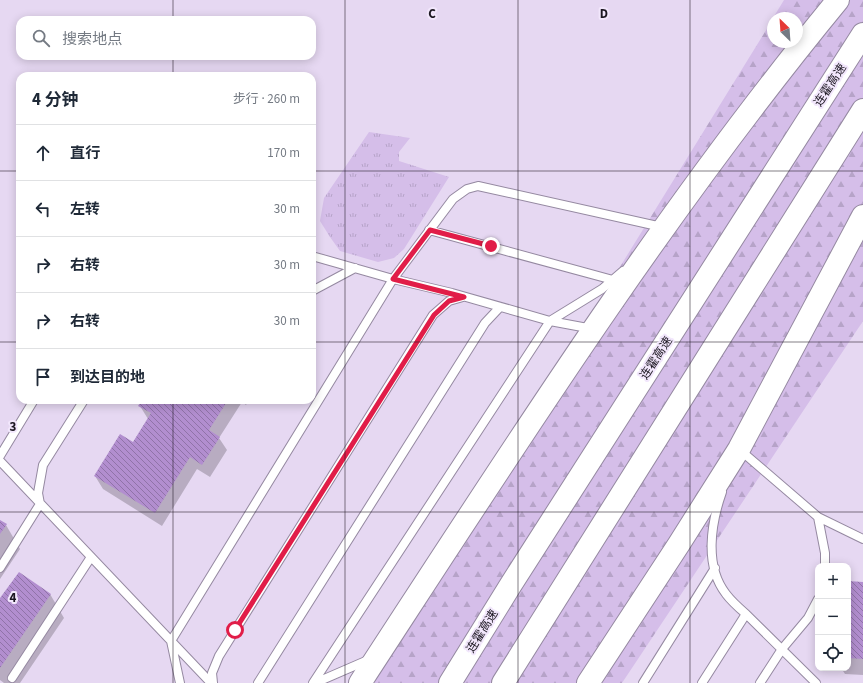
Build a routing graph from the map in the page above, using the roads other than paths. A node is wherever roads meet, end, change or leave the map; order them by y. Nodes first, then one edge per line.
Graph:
1 (838, 0) edge
2 (863, 34) edge
3 (863, 110) edge
4 (863, 216) edge
5 (664, 228) junction
6 (430, 230) junction
7 (316, 257) edge
8 (354, 268) junction
9 (393, 279) junction
10 (614, 280) junction
11 (316, 289) edge
12 (464, 297) junction
13 (500, 307) junction
14 (550, 321) junction
15 (593, 329) junction
16 (32, 404) edge
17 (81, 404) edge
18 (739, 449) junction
19 (0, 456) edge
20 (0, 461) edge
21 (40, 504) junction
22 (818, 517) junction
23 (863, 539) edge
24 (91, 557) junction
25 (825, 563) edge
26 (0, 568) edge
27 (714, 568) junction
28 (815, 605) edge
29 (746, 614) junction
30 (171, 641) junction
31 (782, 649) junction
32 (378, 656) junction
33 (12, 678) dead end
34 (180, 683) edge
35 (212, 683) edge
36 (258, 683) edge
37 (314, 683) edge
38 (360, 683) edge
39 (450, 683) edge
40 (503, 683) edge
41 (588, 683) edge
42 (642, 683) edge
43 (702, 683) edge
44 (760, 683) edge
45 (816, 683) edge

1 - 5 highway
2 - 39 highway, 连霍高速
3 - 40 highway
4 - 18 highway
5 - 6 lane
5 - 10 lane
5 - 15 highway
6 - 9 lane
6 - 10 lane
7 - 8 lane
8 - 9 lane
8 - 11 lane
9 - 12 lane
9 - 30 lane
10 - 14 lane
12 - 13 lane
12 - 35 lane
13 - 14 lane
13 - 36 lane
14 - 15 lane
14 - 37 lane
15 - 32 highway
16 - 19 lane
17 - 21 lane
18 - 22 lane
18 - 27 lane
18 - 41 highway
20 - 21 lane
21 - 24 lane
21 - 26 lane
22 - 23 lane
22 - 25 lane
24 - 30 lane
24 - 33 lane
27 - 29 lane
27 - 42 lane
28 - 31 lane
29 - 31 lane
29 - 43 lane
30 - 34 lane
30 - 35 lane
31 - 44 lane
31 - 45 lane
32 - 37 lane
32 - 38 highway

